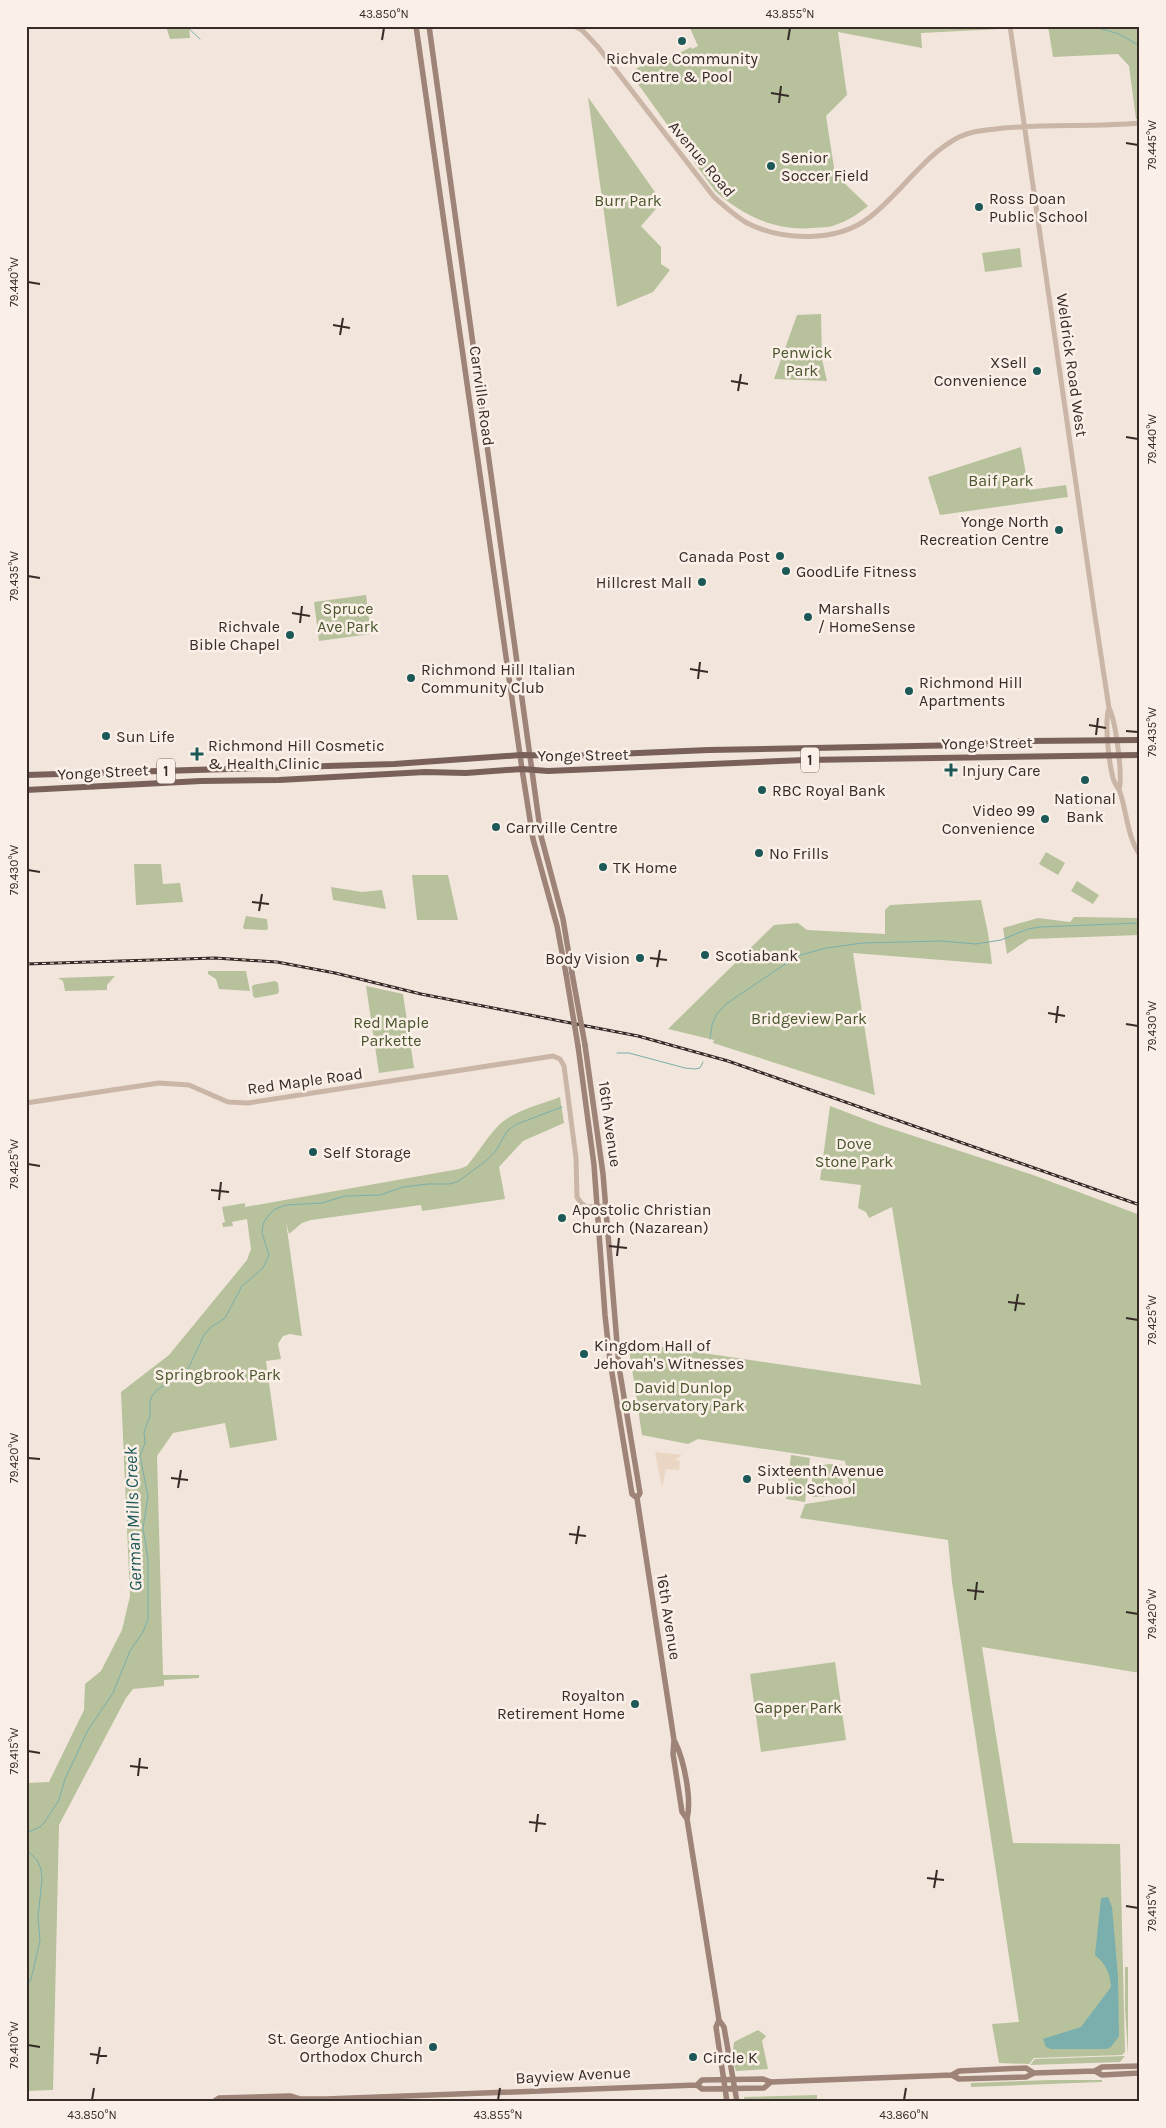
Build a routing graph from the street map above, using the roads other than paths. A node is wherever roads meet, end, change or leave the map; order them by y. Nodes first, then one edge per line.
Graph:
1 (416, 26) edge
2 (429, 26) edge
3 (574, 26) edge
4 (1010, 26) edge
5 (583, 28) edge
6 (1140, 123) edge
7 (1025, 126) junction
8 (448, 169) junction
9 (436, 171) junction
10 (511, 622) junction
11 (501, 624) junction
12 (519, 680) junction
13 (509, 682) junction
14 (1109, 708) junction
15 (1109, 740) junction
16 (1117, 740) junction
17 (1140, 740) edge
18 (520, 755) junction
19 (530, 755) junction
20 (1110, 755) junction
21 (1118, 755) junction
22 (1140, 755) edge
23 (522, 769) junction
24 (532, 770) junction
25 (26, 775) edge
26 (26, 790) edge
27 (1120, 790) junction
28 (1140, 855) edge
29 (569, 973) junction
30 (26, 1103) edge
31 (598, 1206) junction
32 (605, 1206) junction
33 (637, 1498) junction
34 (719, 2020) junction
35 (1140, 2066) edge
36 (1095, 2071) junction
37 (1140, 2073) edge
38 (723, 2079) junction
39 (732, 2079) junction
40 (771, 2082) junction
41 (696, 2085) junction
42 (733, 2088) junction
43 (724, 2089) junction
44 (297, 2100) edge
45 (208, 2102) edge
46 (213, 2102) edge
47 (727, 2102) edge
48 (737, 2102) edge

1 - 9 main road, Carrville Road
2 - 8 main road, Carrville Road
3 - 5 street, Avenue Road
4 - 7 street, Weldrick Road West
5 - 7 street, Avenue Road
6 - 7 street, Avenue Road
7 - 14 street, Weldrick Road West
8 - 9 main road
8 - 10 main road, Carrville Road
9 - 11 main road, Carrville Road
10 - 11 main road
10 - 12 main road, Carrville Road
11 - 13 main road, Carrville Road
12 - 13 main road
12 - 19 main road, Carrville Road
13 - 18 main road, Carrville Road
14 - 15 street, Weldrick Road West
14 - 16 street, Weldrick Road West
15 - 16 main road, Yonge Street / 1
15 - 19 main road, Yonge Street / 1
15 - 20 street, Weldrick Road West
16 - 17 main road, Yonge Street / 1
16 - 21 street, Weldrick Road West
18 - 19 main road, Yonge Street / 1
18 - 23 main road, Carrville Road
18 - 25 main road, Yonge Street / 1
19 - 24 main road, 16th Avenue
20 - 21 main road, Yonge Street / 1
20 - 24 main road, Yonge Street / 1
20 - 27 street, Weldrick Road West
21 - 22 main road, Yonge Street / 1
21 - 27 street, Weldrick Road West
23 - 24 main road, Yonge Street / 1
23 - 26 main road, Yonge Street / 1
23 - 29 main road, 16th Avenue
24 - 29 main road, 16th Avenue
27 - 28 street
29 - 31 main road, 16th Avenue, bridge
29 - 32 main road, 16th Avenue, bridge
30 - 31 street, Red Maple Road
31 - 32 street
31 - 33 main road, 16th Avenue
32 - 33 main road, 16th Avenue
33 - 34 main road, 16th Avenue
34 - 38 main road, 16th Avenue
34 - 39 main road, 16th Avenue
35 - 36 main road, Bayview Avenue
36 - 37 main road, Bayview Avenue
36 - 40 main road, Bayview Avenue
38 - 39 main road, Bayview Avenue
38 - 41 main road, Bayview Avenue
38 - 43 main road, 16th Avenue
39 - 40 main road, Bayview Avenue
39 - 42 main road, 16th Avenue
40 - 42 main road, Bayview Avenue
41 - 43 main road, Bayview Avenue
41 - 44 main road, Bayview Avenue
42 - 43 main road, Bayview Avenue
42 - 48 main road, 16th Avenue
43 - 47 main road, 16th Avenue
44 - 46 main road, Bayview Avenue
45 - 46 main road, Bayview Avenue

